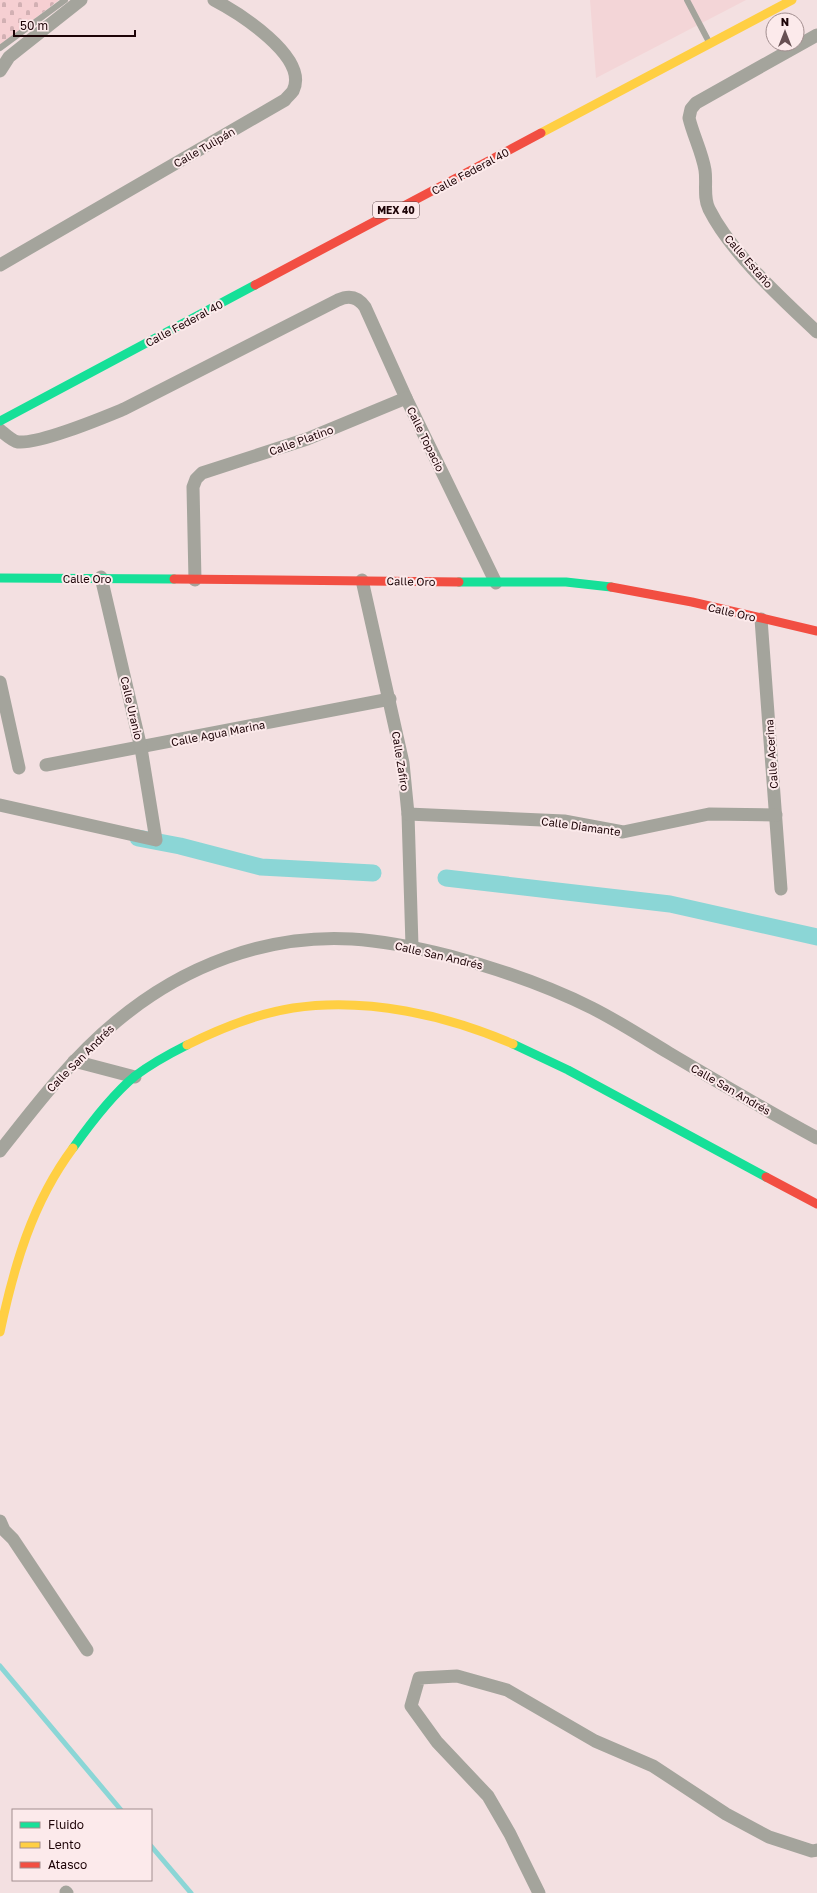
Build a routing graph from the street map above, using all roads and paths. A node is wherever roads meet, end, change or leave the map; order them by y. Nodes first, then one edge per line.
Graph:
1 (65, 0) edge
2 (81, 0) edge
3 (214, 0) edge
4 (687, 0) edge
5 (792, 0) edge
6 (817, 35) edge
7 (710, 43) junction
8 (4, 53) edge
9 (0, 71) edge
10 (0, 265) edge
11 (817, 332) edge
12 (406, 398) junction
13 (0, 421) edge
14 (0, 430) edge
15 (101, 577) junction
16 (0, 578) edge
17 (194, 580) junction
18 (362, 580) junction
19 (496, 583) junction
20 (761, 619) junction
21 (817, 631) edge
22 (0, 682) edge
23 (390, 700) junction
24 (141, 748) junction
25 (46, 765) dead end
26 (19, 768) dead end
27 (0, 805) edge
28 (408, 814) junction
29 (776, 816) junction
30 (781, 888) dead end
31 (412, 946) junction
32 (74, 1061) junction
33 (135, 1076) junction
34 (817, 1138) edge
35 (0, 1151) edge
36 (817, 1204) edge
37 (0, 1332) edge
38 (0, 1521) edge
39 (87, 1650) dead end
40 (817, 1850) edge
41 (539, 1893) edge

1 - 8 lane
2 - 8 street
3 - 10 street, Calle Tulipán
4 - 7 lane
5 - 7 street, Calle Federal 40 / MEX 40
6 - 11 street, Calle Estaño
7 - 13 street, Calle Federal 40 / MEX 40
8 - 9 street
12 - 14 street, Calle Topacio
12 - 17 street, Calle Platino
12 - 19 street, Calle Topacio
15 - 16 street, Calle Oro
15 - 17 street, Calle Oro
15 - 24 street, Calle Uranio
17 - 18 street, Calle Oro
18 - 19 street, Calle Oro
18 - 23 street, Calle Zafiro
19 - 20 street, Calle Oro
20 - 21 street, Calle Oro
20 - 29 street, Calle Acerina
22 - 26 street
23 - 24 street, Calle Agua Marina
23 - 28 street, Calle Zafiro
24 - 25 street, Calle Agua Marina
24 - 27 street, Calle Uranio
28 - 29 street, Calle Diamante
28 - 31 street, Calle Zafiro
29 - 30 street, Calle Acerina
31 - 32 street, Calle San Andrés
31 - 34 street, Calle San Andrés
32 - 33 street
32 - 35 street, Calle San Andrés
33 - 36 street
33 - 37 street
38 - 39 street
40 - 41 street

